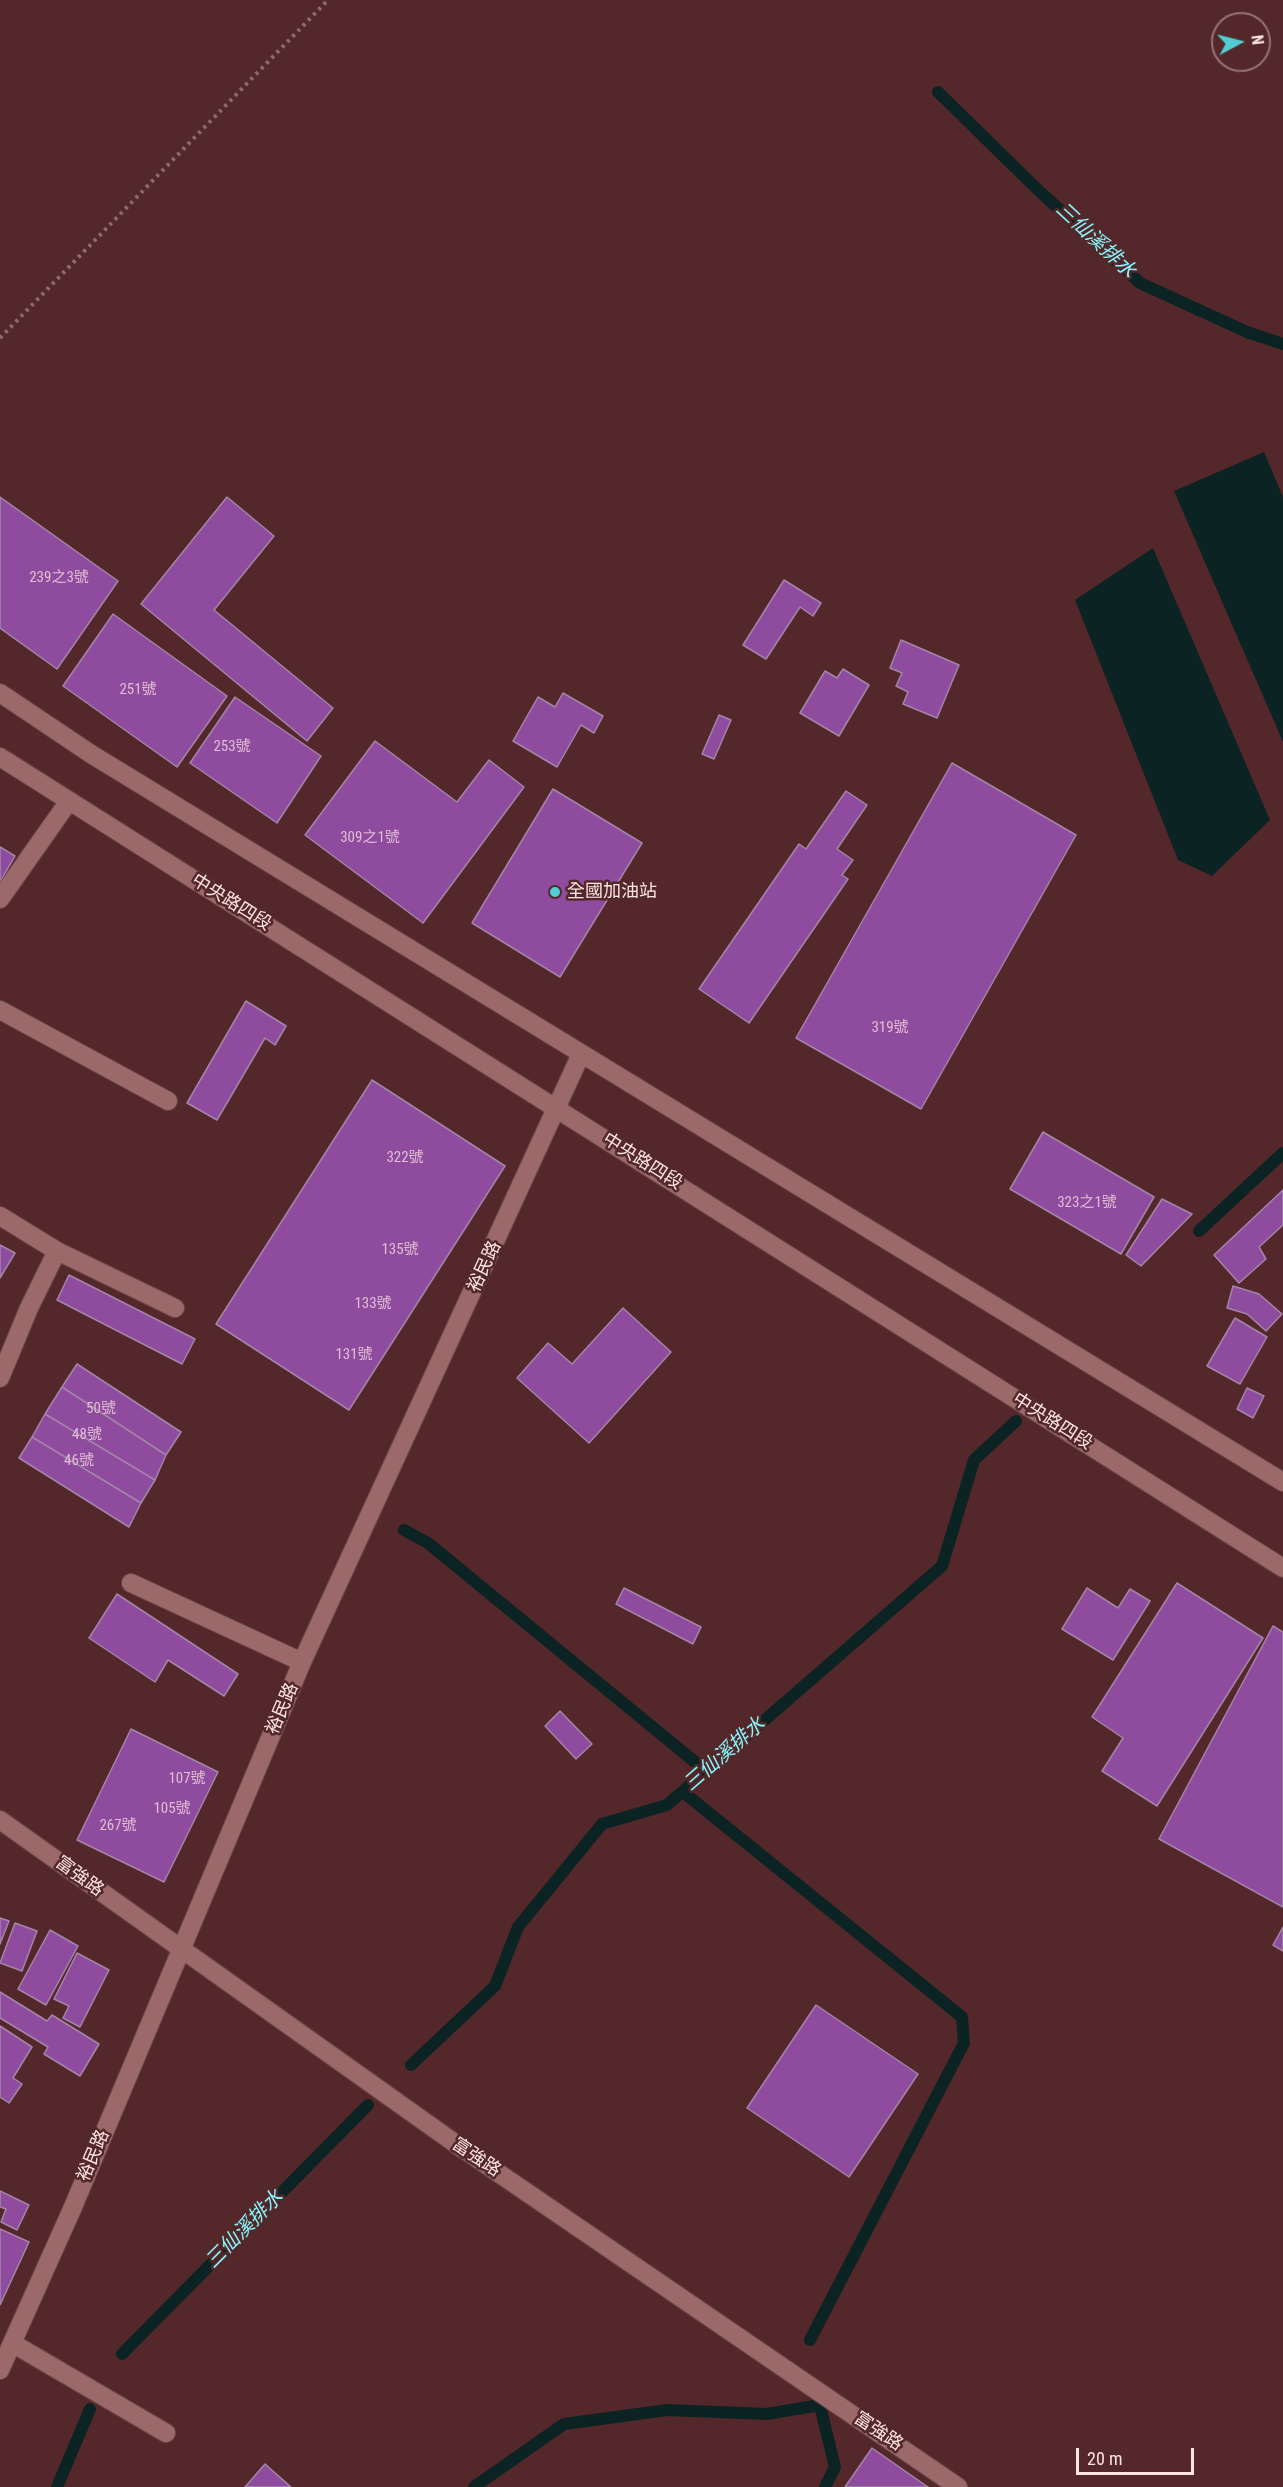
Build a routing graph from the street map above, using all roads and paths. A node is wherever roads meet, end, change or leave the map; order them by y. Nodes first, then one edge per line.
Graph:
1 (328, 0) edge
2 (0, 338) edge
3 (0, 693) edge
4 (0, 757) edge
5 (69, 801) junction
6 (0, 899) edge
7 (0, 1010) edge
8 (581, 1054) junction
9 (168, 1101) dead end
10 (558, 1109) junction
11 (0, 1216) edge
12 (57, 1251) junction
13 (175, 1308) dead end
14 (0, 1378) edge
15 (1283, 1482) edge
16 (1283, 1568) edge
17 (130, 1583) dead end
18 (302, 1662) junction
19 (0, 1820) edge
20 (182, 1950) junction
21 (12, 2343) junction
22 (0, 2370) edge
23 (166, 2433) dead end
24 (958, 2487) edge

1 - 2 path
3 - 8 street
4 - 5 street, 中央路四段
5 - 6 street
5 - 10 street, 中央路四段
7 - 9 street
8 - 10 street, 裕民路
8 - 15 street
10 - 16 street, 中央路四段
10 - 18 street, 裕民路
11 - 12 street
12 - 13 street
12 - 14 street
17 - 18 street
18 - 20 street, 裕民路
19 - 20 street, 富強路
20 - 21 street, 裕民路
20 - 24 street, 富強路
21 - 22 street, 裕民路
21 - 23 street

